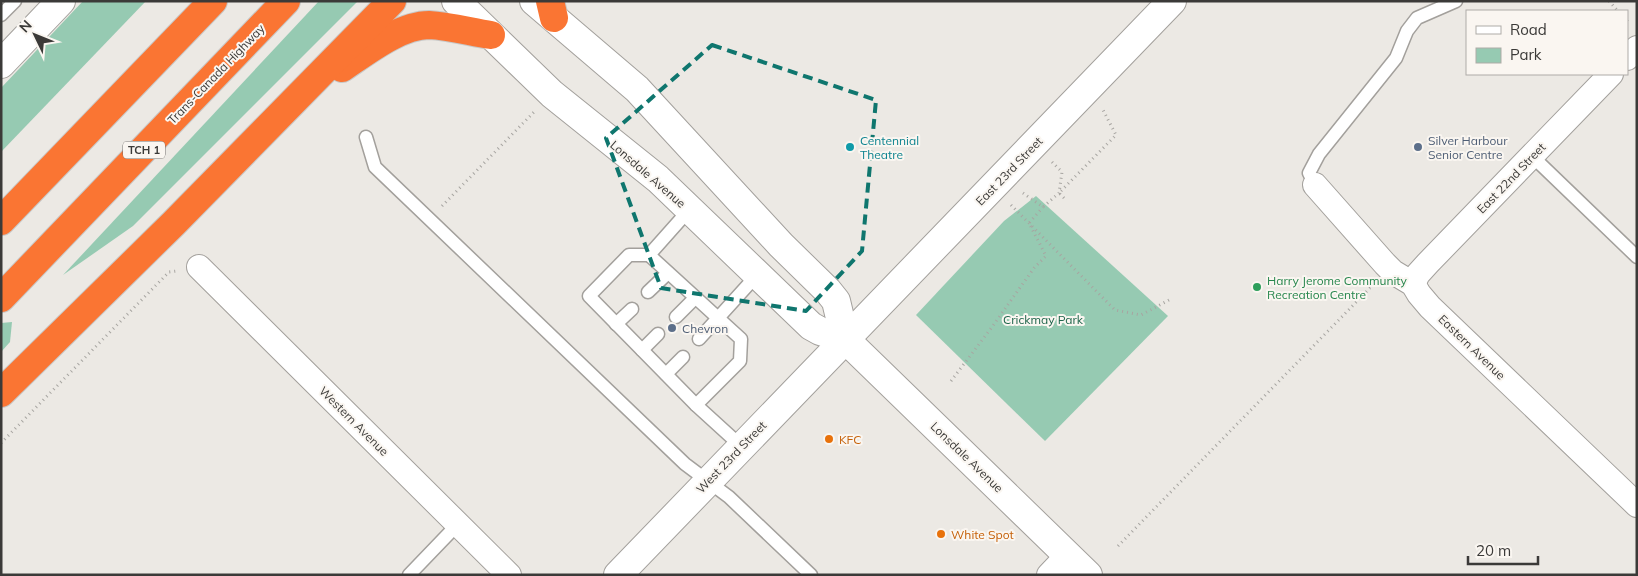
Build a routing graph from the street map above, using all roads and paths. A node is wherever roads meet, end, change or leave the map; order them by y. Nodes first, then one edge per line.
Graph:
1 (15, 1) edge
2 (61, 1) edge
3 (212, 1) edge
4 (286, 1) edge
5 (392, 1) edge
6 (456, 1) edge
7 (1172, 1) edge
8 (1456, 1) edge
9 (546, 7) edge
10 (1, 15) edge
11 (491, 35) junction
12 (1637, 48) edge
13 (1628, 57) edge
14 (1, 64) edge
15 (1610, 75) edge
16 (305, 91) junction
17 (552, 94) junction
18 (1103, 110) dead end
19 (366, 137) dead end
20 (1532, 156) junction
21 (1052, 162) dead end
22 (1315, 185) joint
23 (1059, 192) junction
24 (1022, 193) dead end
25 (1064, 198) dead end
26 (1011, 205) dead end
27 (1043, 207) junction
28 (690, 210) junction
29 (430, 218) junction
30 (1, 221) edge
31 (1029, 223) junction
32 (649, 254) junction
33 (1637, 257) edge
34 (199, 268) joint
35 (668, 273) junction
36 (757, 275) junction
37 (1413, 284) junction
38 (1379, 286) dead end
39 (648, 292) dead end
40 (1, 298) edge
41 (695, 298) junction
42 (1169, 300) dead end
43 (632, 309) dead end
44 (676, 317) dead end
45 (718, 318) junction
46 (616, 324) junction
47 (658, 334) dead end
48 (699, 339) dead end
49 (845, 339) junction
50 (642, 350) junction
51 (683, 357) dead end
52 (666, 374) junction
53 (951, 381) dead end
54 (1, 393) edge
55 (696, 405) junction
56 (1, 443) edge
57 (741, 446) junction
58 (708, 481) junction
59 (1637, 505) edge
60 (458, 525) junction
61 (1118, 546) dead end
62 (1068, 555) junction
63 (409, 575) edge
64 (508, 575) edge
65 (618, 575) edge
66 (811, 575) edge
67 (1049, 575) edge
68 (1088, 575) edge

1 - 10 lane
2 - 14 main road
3 - 30 highway
4 - 40 highway, Trans-Canada Highway / TCH 1
5 - 16 highway
6 - 11 main road, Lonsdale Avenue
7 - 49 main road, East 23rd Street
8 - 22 lane
9 - 49 main road
11 - 16 highway
11 - 17 main road, Lonsdale Avenue
12 - 13 street
15 - 20 street, East 22nd Street
16 - 54 highway
17 - 28 main road, Lonsdale Avenue
17 - 29 path
18 - 23 path
19 - 29 lane
20 - 33 lane
20 - 37 street, East 22nd Street
21 - 23 path
22 - 37 street, Eastern Avenue
23 - 25 path
23 - 27 path
24 - 27 path
26 - 31 path
27 - 31 path
28 - 32 lane
28 - 36 main road, Lonsdale Avenue
29 - 58 lane
31 - 42 path
31 - 53 path
32 - 35 lane
32 - 46 lane
34 - 56 path
34 - 60 street, Western Avenue
35 - 39 lane
35 - 41 lane
36 - 45 lane
36 - 49 main road, Lonsdale Avenue
37 - 59 street, Eastern Avenue
38 - 61 path
41 - 44 lane
41 - 45 lane
43 - 46 lane
45 - 48 lane
45 - 55 lane
46 - 50 lane
47 - 50 lane
49 - 57 main road, West 23rd Street
49 - 62 main road, Lonsdale Avenue
50 - 52 lane
51 - 52 lane
52 - 55 lane
55 - 57 lane
57 - 58 main road, West 23rd Street
58 - 65 main road, West 23rd Street
58 - 66 lane
60 - 63 lane
60 - 64 street, Western Avenue
62 - 67 street
62 - 68 main road, Lonsdale Avenue

